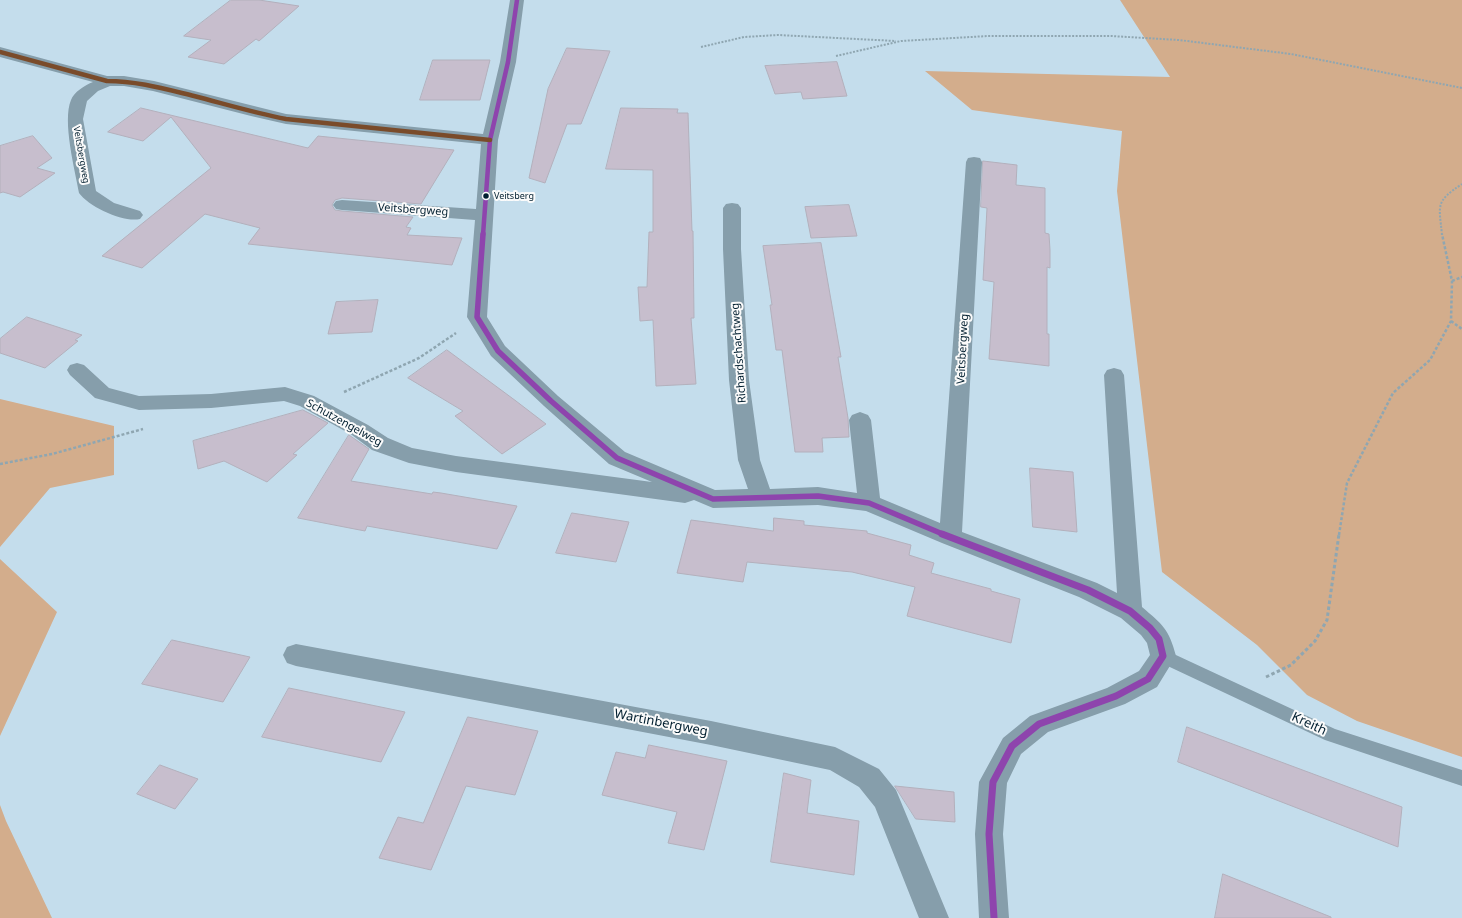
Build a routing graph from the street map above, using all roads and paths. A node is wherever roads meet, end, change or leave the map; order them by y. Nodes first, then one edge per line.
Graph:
1 (517, 0) edge
2 (901, 41) junction
3 (701, 47) dead end
4 (0, 52) edge
5 (836, 56) dead end
6 (107, 81) junction
7 (1462, 88) edge
8 (490, 140) junction
9 (974, 162) dead end
10 (1462, 184) edge
11 (342, 206) dead end
12 (732, 208) dead end
13 (485, 215) junction
14 (134, 216) dead end
15 (1462, 278) edge
16 (1452, 281) junction
17 (477, 317) junction
18 (1451, 321) junction
19 (1462, 329) edge
20 (77, 370) dead end
21 (1114, 376) dead end
22 (308, 401) junction
23 (860, 420) dead end
24 (761, 496) junction
25 (714, 499) junction
26 (869, 503) junction
27 (950, 537) junction
28 (1130, 611) junction
29 (296, 655) dead end
30 (1163, 656) junction
31 (1237, 690) junction
32 (1462, 778) edge
33 (934, 918) edge
34 (994, 918) edge

1 - 8 street
2 - 3 path
2 - 5 path
2 - 7 path
4 - 6 street, Veitsbergweg
6 - 8 street, Veitsbergweg
6 - 14 street, Veitsbergweg
8 - 13 street
9 - 27 street, Veitsbergweg
10 - 16 path
11 - 13 street, Veitsbergweg
12 - 24 street, Richardschachtweg
13 - 17 street
15 - 16 path
16 - 18 path
17 - 22 path
17 - 25 street
18 - 19 path
18 - 31 path
20 - 22 street, Schutzengelweg
21 - 28 street
22 - 25 street, Schutzengelweg
23 - 26 street
24 - 25 street
24 - 26 street
26 - 27 street
27 - 28 street
28 - 30 street
29 - 33 street, Wartinbergweg
30 - 31 lane, Kreith
30 - 34 street
31 - 32 lane, Kreith

